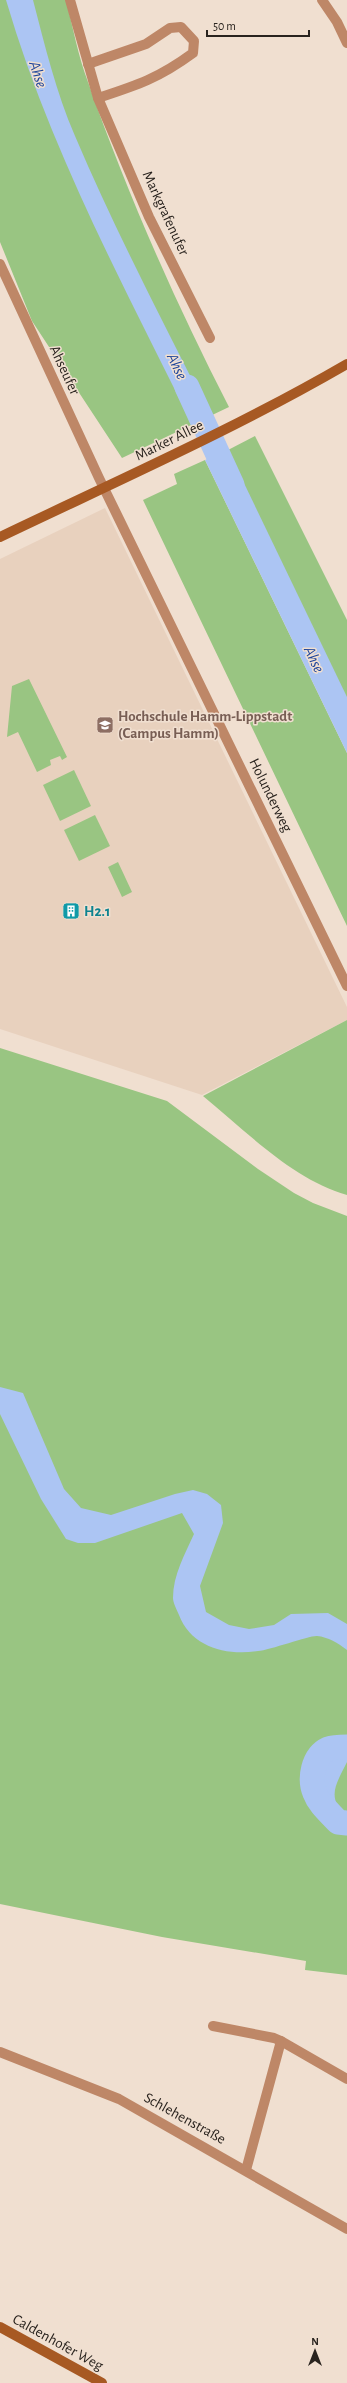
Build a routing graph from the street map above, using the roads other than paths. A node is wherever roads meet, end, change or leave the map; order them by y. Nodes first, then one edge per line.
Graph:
1 (70, 0) edge
2 (322, 0) edge
3 (347, 43) edge
4 (88, 64) junction
5 (98, 98) junction
6 (0, 264) edge
7 (210, 338) dead end
8 (347, 364) edge
9 (104, 487) junction
10 (0, 537) edge
11 (347, 986) edge
12 (213, 2026) dead end
13 (281, 2041) junction
14 (0, 2052) edge
15 (347, 2079) edge
16 (246, 2170) junction
17 (347, 2229) edge
18 (0, 2327) edge
19 (102, 2383) edge

1 - 4 street, Markgrafenufer
2 - 3 street
4 - 5 street, Markgrafenufer
4 - 5 street
5 - 7 street, Markgrafenufer
6 - 9 street, Ahseufer
8 - 9 street, Marker Allee
9 - 10 street, Marker Allee
9 - 11 street, Holunderweg
12 - 13 street
13 - 15 street
13 - 16 street
14 - 16 street, Schlehenstraße
16 - 17 street, Schlehenstraße
18 - 19 street, Caldenhofer Weg

